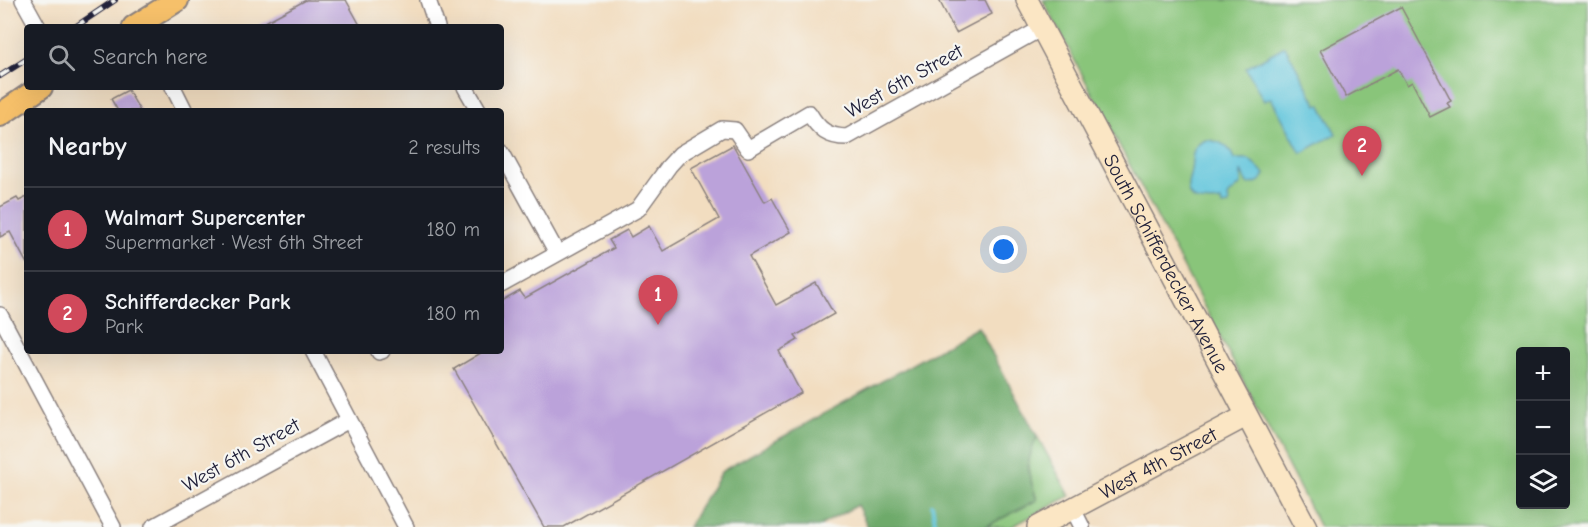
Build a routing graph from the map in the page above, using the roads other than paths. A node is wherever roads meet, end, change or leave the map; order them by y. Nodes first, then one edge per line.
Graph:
1 (23, 0) edge
2 (177, 0) edge
3 (428, 0) edge
4 (1027, 0) edge
5 (36, 24) edge
6 (141, 24) edge
7 (436, 24) edge
8 (1042, 28) junction
9 (37, 90) edge
10 (174, 90) edge
11 (467, 90) edge
12 (184, 108) edge
13 (477, 108) edge
14 (0, 115) edge
15 (504, 157) edge
16 (557, 254) junction
17 (504, 283) edge
18 (0, 315) edge
19 (315, 354) edge
20 (1246, 416) junction
21 (349, 420) junction
22 (1078, 518) edge
23 (112, 527) edge
24 (153, 527) edge
25 (406, 527) edge
26 (1038, 527) edge
27 (1306, 527) edge

1 - 5 street
2 - 6 main road
3 - 7 street
4 - 8 main road, South Schifferdecker Avenue
8 - 16 street, West 6th Street
8 - 20 main road, South Schifferdecker Avenue
9 - 14 main road
10 - 12 street
11 - 13 street
15 - 16 street
16 - 17 street, West 6th Street
18 - 23 street
19 - 21 street
20 - 22 main road, West 4th Street
20 - 27 main road, South Schifferdecker Avenue
21 - 24 street, West 6th Street
21 - 25 street
22 - 26 main road, West 4th Street

